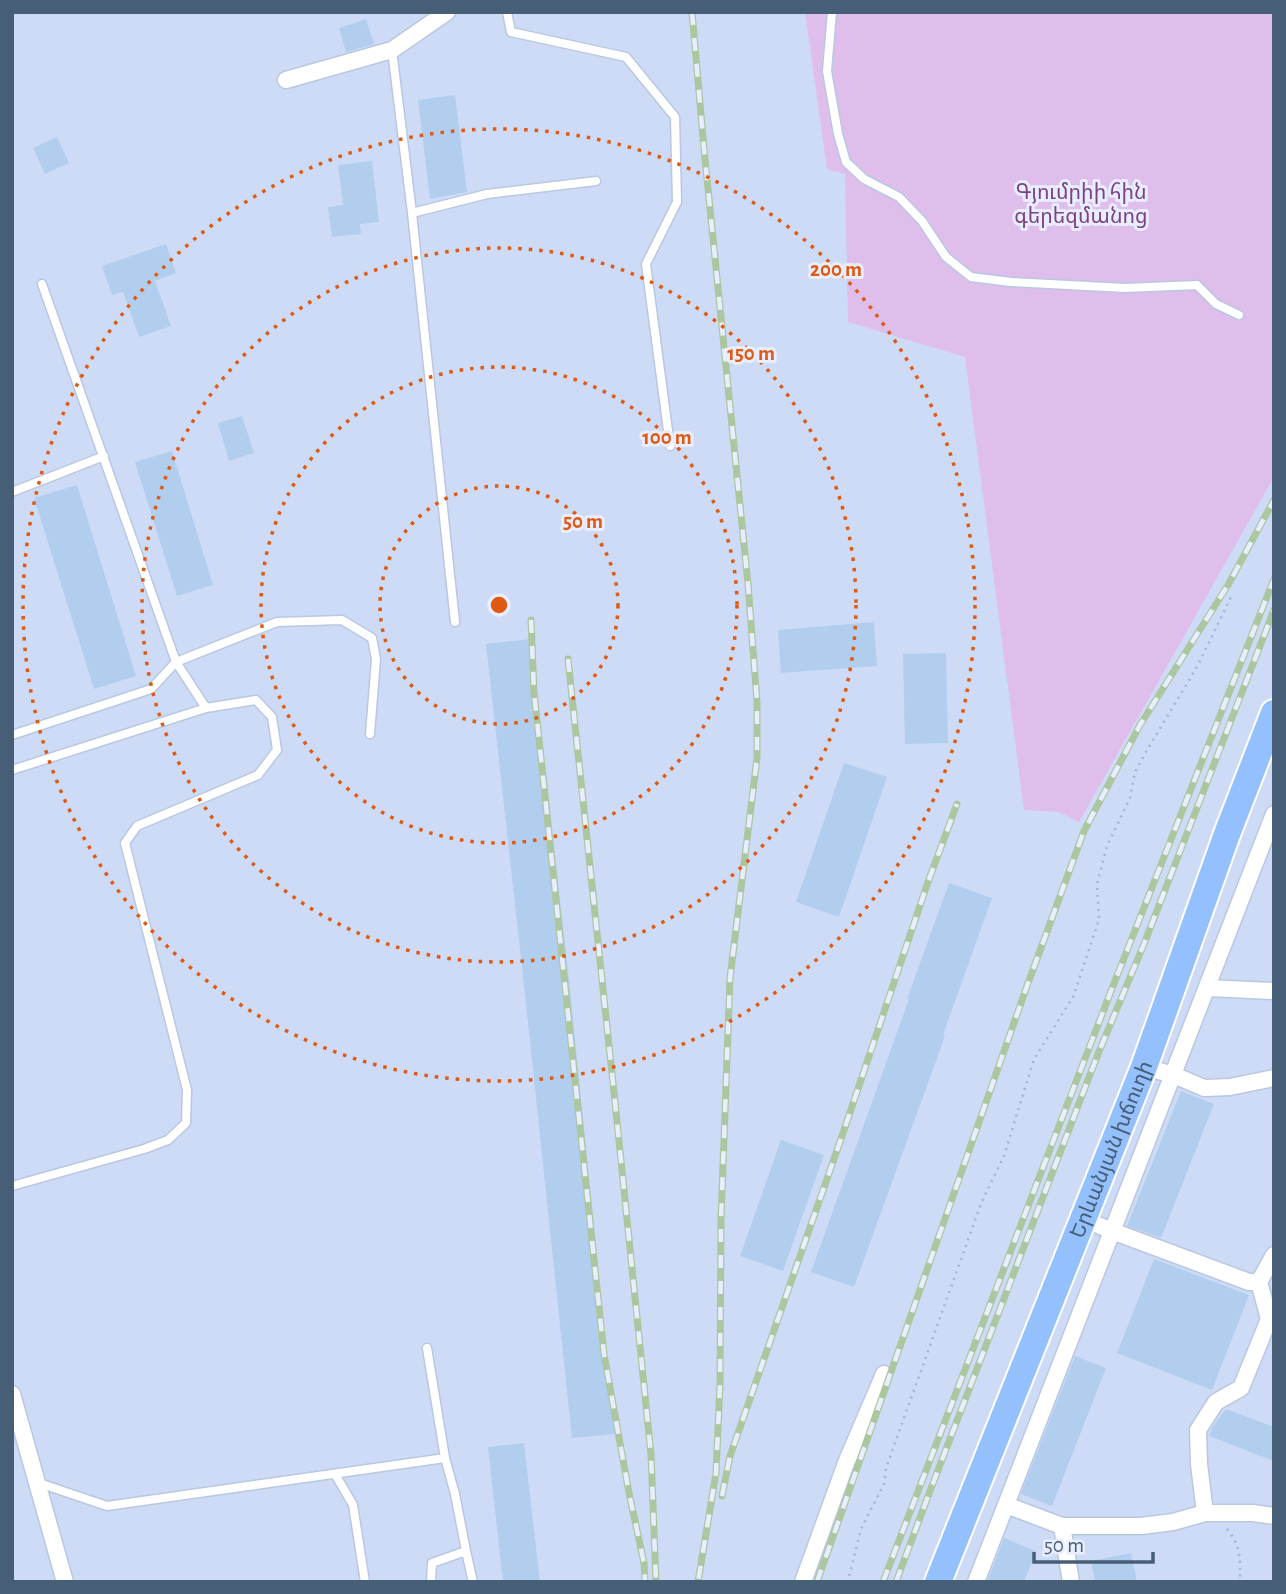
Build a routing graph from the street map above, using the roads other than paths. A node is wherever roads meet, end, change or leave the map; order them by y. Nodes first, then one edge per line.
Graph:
1 (447, 12) edge
2 (507, 12) edge
3 (832, 12) edge
4 (392, 50) junction
5 (286, 80) dead end
6 (596, 181) dead end
7 (412, 213) junction
8 (42, 284) dead end
9 (1239, 315) dead end
10 (670, 446) dead end
11 (104, 456) junction
12 (12, 492) edge
13 (455, 622) dead end
14 (176, 662) junction
15 (206, 708) junction
16 (1274, 713) edge
17 (370, 734) dead end
18 (12, 735) edge
19 (12, 770) edge
20 (1274, 814) edge
21 (1208, 988) junction
22 (1274, 991) edge
23 (1144, 1067) junction
24 (1174, 1075) junction
25 (1274, 1078) edge
26 (12, 1186) edge
27 (1084, 1219) junction
28 (1112, 1231) junction
29 (1274, 1255) edge
30 (1259, 1282) junction
31 (1271, 1320) edge
32 (427, 1348) dead end
33 (884, 1374) dead end
34 (12, 1394) edge
35 (445, 1458) junction
36 (335, 1474) junction
37 (36, 1482) junction
38 (1006, 1505) junction
39 (1205, 1513) junction
40 (1274, 1516) edge
41 (1062, 1526) junction
42 (466, 1551) junction
43 (65, 1582) edge
44 (365, 1582) edge
45 (431, 1582) edge
46 (472, 1582) edge
47 (803, 1582) edge
48 (938, 1582) edge
49 (976, 1582) edge
50 (1071, 1582) edge

1 - 4 street
2 - 10 lane
3 - 9 lane
4 - 5 street
4 - 7 lane
6 - 7 lane
7 - 13 lane
8 - 11 lane
11 - 12 lane
11 - 14 lane
14 - 15 lane
14 - 17 lane
14 - 18 lane
15 - 19 lane
15 - 26 lane
16 - 23 highway, Երևանյան խճուղի
20 - 21 street
21 - 22 street
21 - 24 street
23 - 24 street
23 - 27 highway, Երևանյան խճուղի
24 - 25 street
24 - 28 street
27 - 28 street
27 - 48 highway, Երևանյան խճուղի
28 - 30 street
28 - 38 street
29 - 30 street
30 - 31 street
31 - 39 street
32 - 35 lane
33 - 47 street
34 - 37 street
35 - 36 lane
35 - 42 lane
36 - 37 lane
36 - 44 lane
37 - 43 street
38 - 41 street
38 - 49 street
39 - 40 street
39 - 41 street
41 - 50 street
42 - 45 lane
42 - 46 lane

